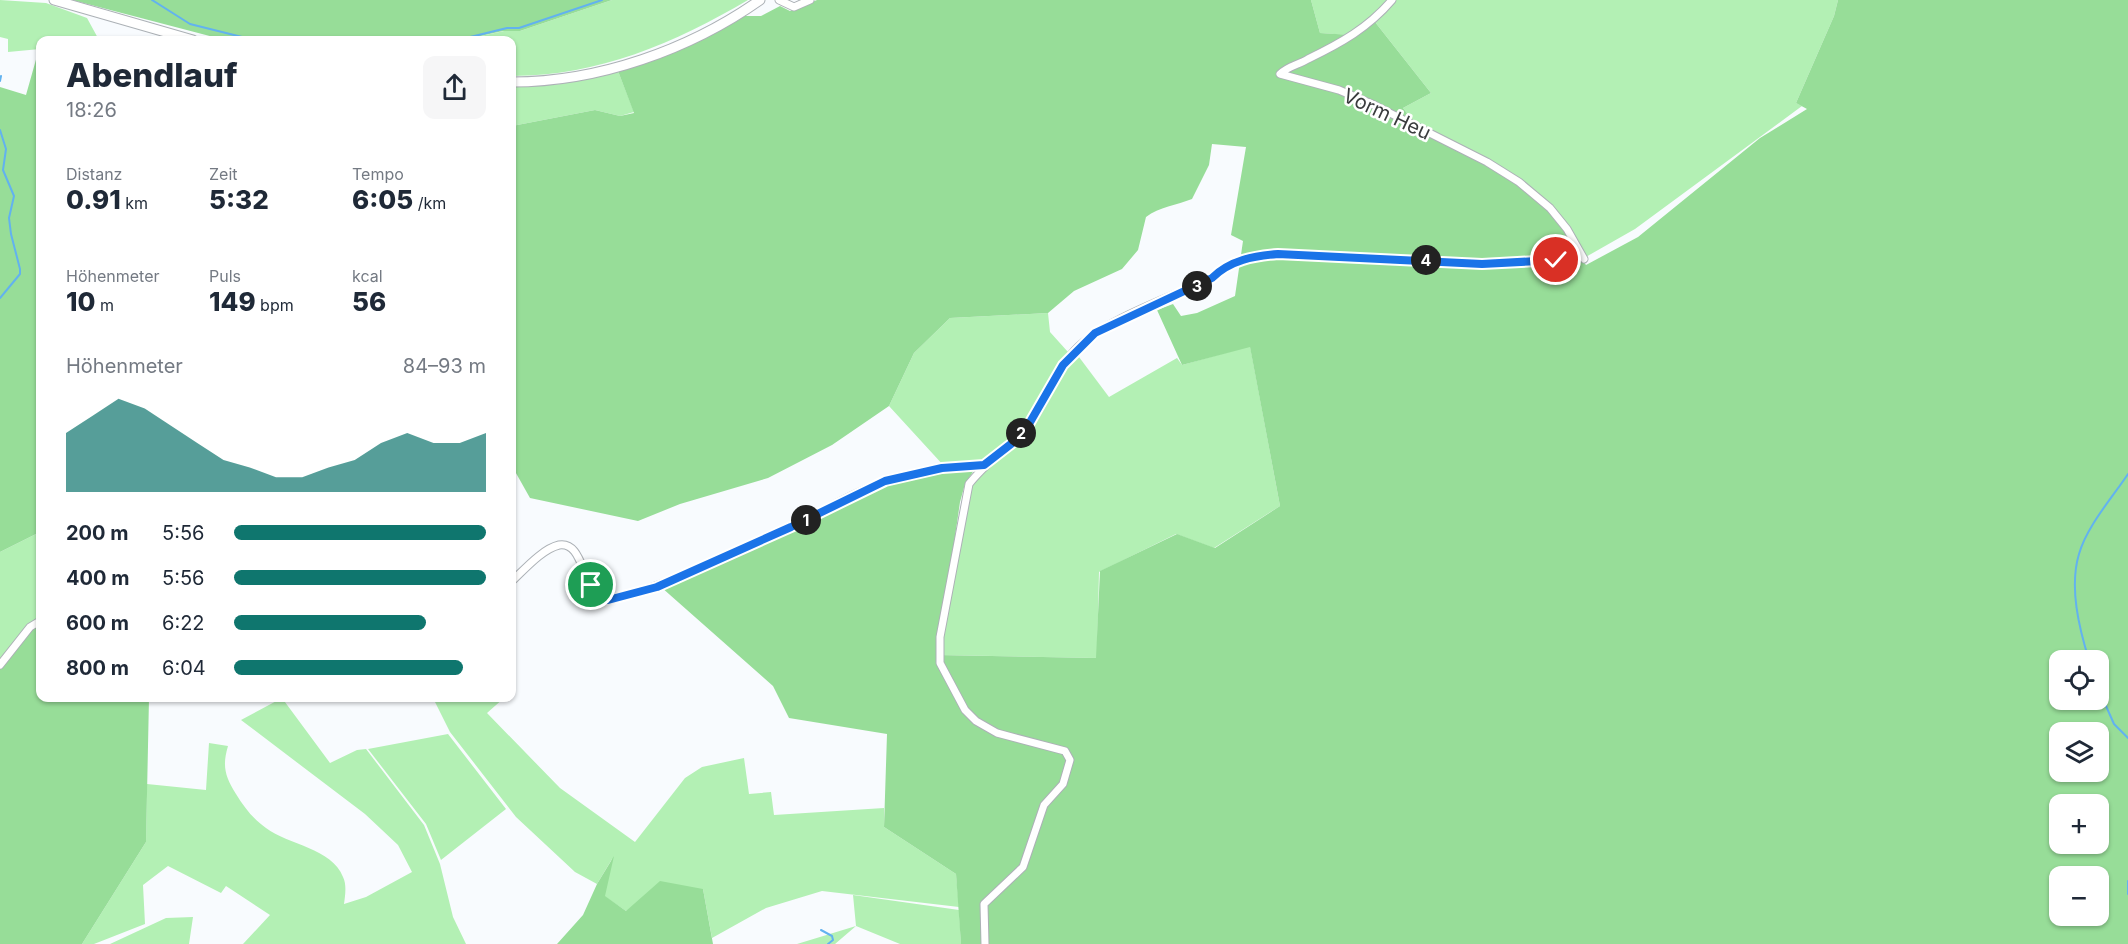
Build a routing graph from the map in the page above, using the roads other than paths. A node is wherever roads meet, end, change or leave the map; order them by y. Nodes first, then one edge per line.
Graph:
1 (54, 0) edge
2 (760, 0) edge
3 (779, 0) edge
4 (810, 0) edge
5 (1392, 0) edge
6 (179, 36) edge
7 (516, 82) edge
8 (1574, 244) junction
9 (1584, 259) dead end
10 (984, 465) junction
11 (516, 578) edge
12 (36, 623) edge
13 (0, 664) edge
14 (985, 944) edge

1 - 6 main road
2 - 7 main road
3 - 4 street
5 - 8 street, Vorm Heu
8 - 9 street, Vorm Heu
8 - 10 street
10 - 11 street
10 - 14 street
12 - 13 street

